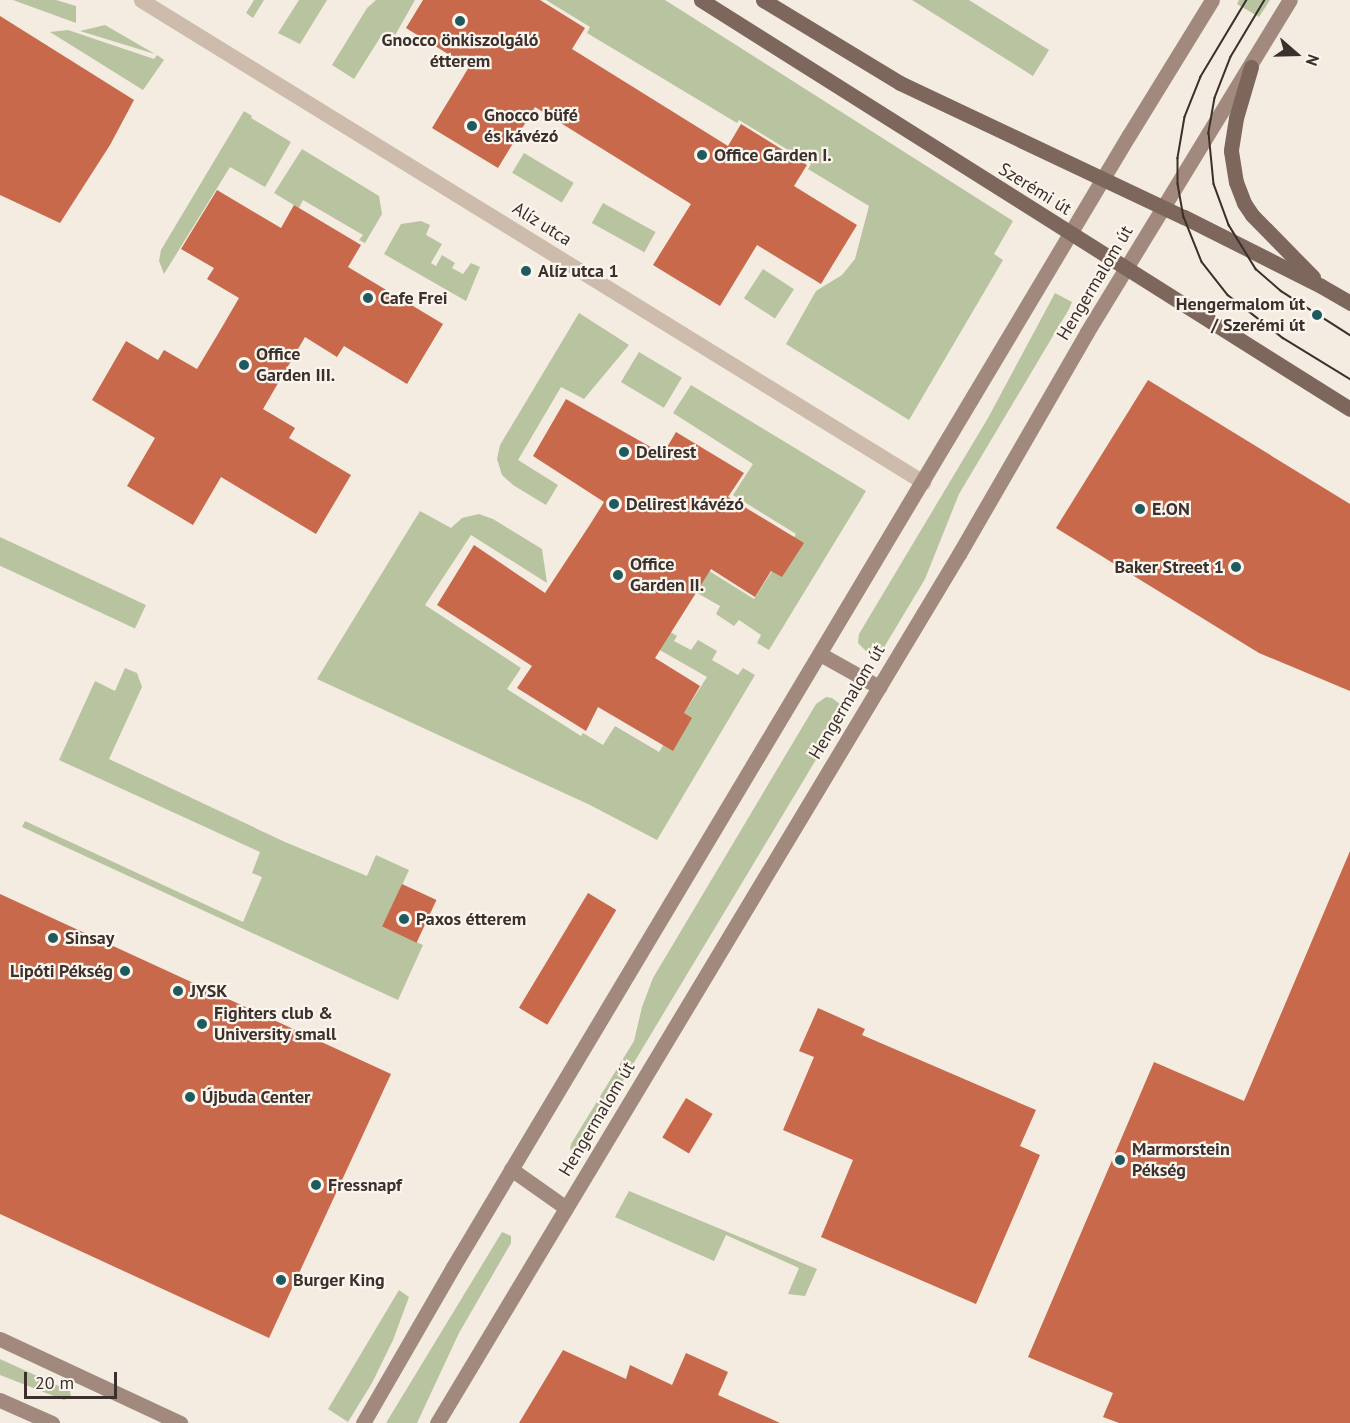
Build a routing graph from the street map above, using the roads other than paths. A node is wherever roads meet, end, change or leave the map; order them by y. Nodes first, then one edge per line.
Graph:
1 (141, 0) edge
2 (701, 0) edge
3 (763, 0) edge
4 (1212, 0) edge
5 (1290, 0) edge
6 (1251, 67) junction
7 (1104, 180) junction
8 (1164, 207) junction
9 (1071, 235) junction
10 (1126, 270) junction
11 (1321, 286) junction
12 (1350, 303) edge
13 (1350, 409) edge
14 (923, 482) junction
15 (820, 654) junction
16 (879, 687) junction
17 (511, 1169) junction
18 (566, 1208) junction
19 (0, 1339) edge
20 (0, 1400) edge
21 (52, 1423) edge
22 (180, 1423) edge
23 (363, 1423) edge
24 (437, 1423) edge

1 - 14 street, Alíz utca
2 - 9 main road, Szerémi út
3 - 7 main road, Szerémi út
4 - 7 main road
5 - 6 main road, Hengermalom út
6 - 8 main road, Hengermalom út
6 - 11 main road
7 - 8 main road, Szerémi út
7 - 9 main road
8 - 10 main road, Hengermalom út
8 - 11 main road, Szerémi út
9 - 10 main road, Szerémi út
9 - 14 main road
10 - 13 main road, Szerémi út
10 - 16 main road, Hengermalom út
11 - 12 main road, Szerémi út
14 - 15 main road
15 - 16 main road
15 - 17 main road
16 - 18 main road, Hengermalom út
17 - 18 main road
17 - 23 main road
18 - 24 main road, Hengermalom út
19 - 22 main road
20 - 21 main road

